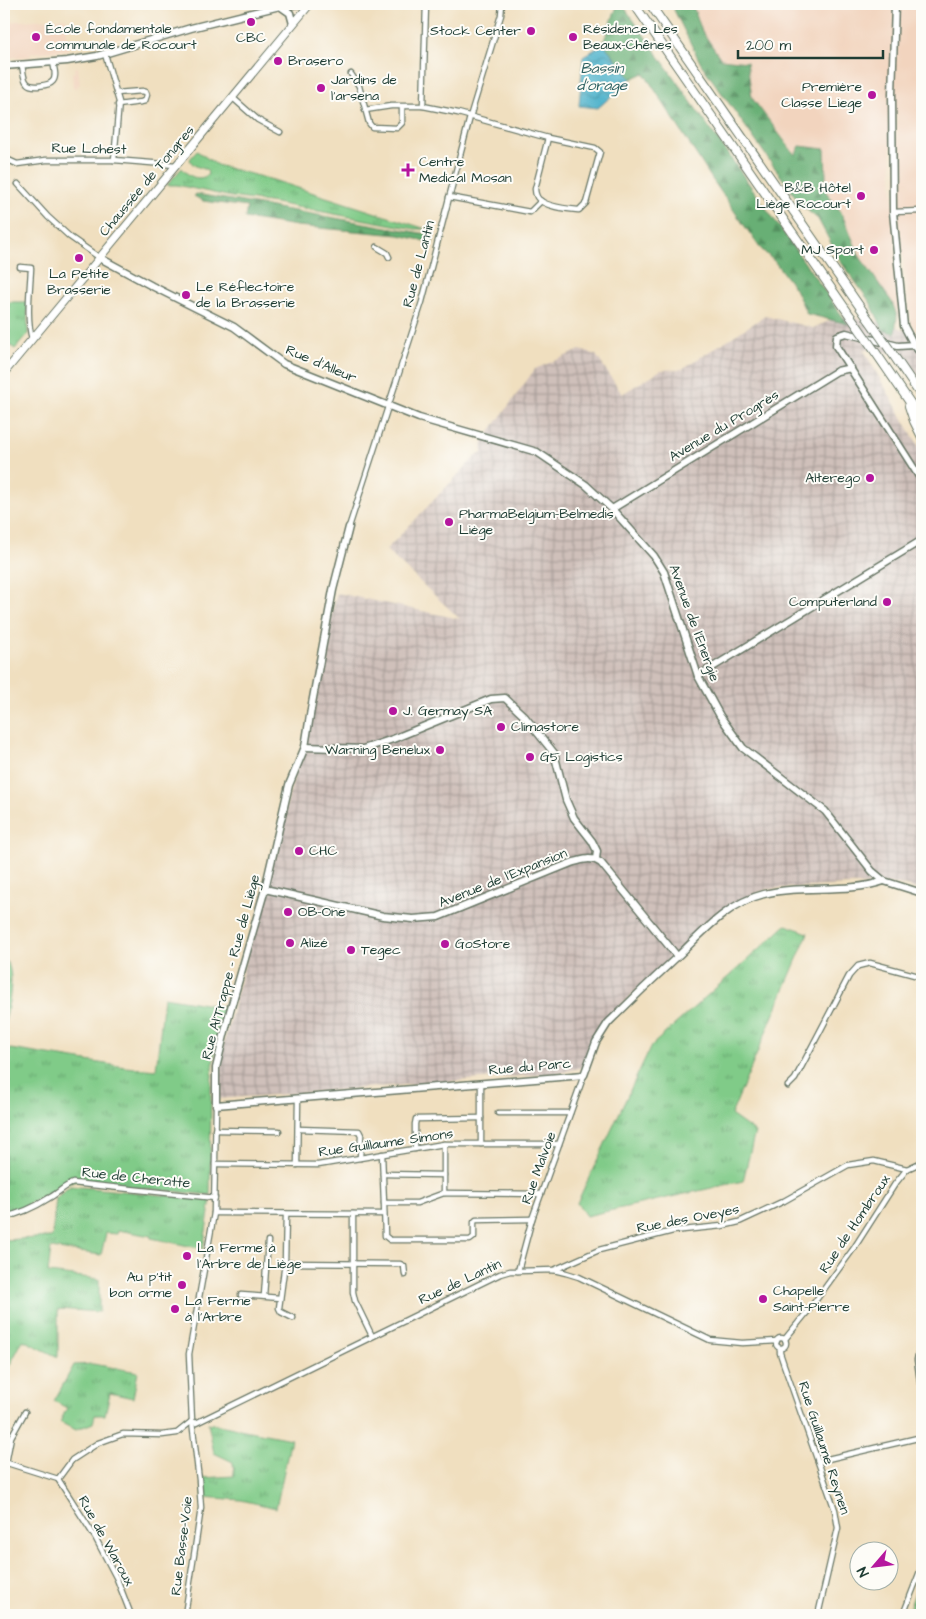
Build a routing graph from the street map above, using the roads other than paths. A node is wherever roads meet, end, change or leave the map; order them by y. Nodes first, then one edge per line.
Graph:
1 (300, 4) edge
2 (310, 4) edge
3 (426, 4) edge
4 (502, 4) edge
5 (895, 4) edge
6 (283, 5) edge
7 (635, 5) edge
8 (650, 5) edge
9 (293, 24) junction
10 (105, 54) junction
11 (52, 62) junction
12 (22, 64) junction
13 (4, 66) edge
14 (351, 74) dead end
15 (116, 93) junction
16 (233, 98) junction
17 (118, 104) junction
18 (423, 106) junction
19 (402, 107) junction
20 (365, 110) junction
21 (470, 117) junction
22 (280, 132) dead end
23 (548, 138) junction
24 (4, 158) edge
25 (114, 160) junction
26 (176, 165) junction
27 (18, 184) dead end
28 (449, 196) junction
29 (541, 201) junction
30 (922, 211) edge
31 (893, 212) junction
32 (377, 247) dead end
33 (389, 257) dead end
34 (100, 258) junction
35 (20, 267) dead end
36 (32, 339) junction
37 (914, 345) junction
38 (922, 355) edge
39 (851, 368) junction
40 (4, 373) edge
41 (921, 395) edge
42 (908, 399) junction
43 (388, 404) junction
44 (922, 420) edge
45 (462, 430) joint
46 (922, 438) edge
47 (922, 481) edge
48 (612, 508) junction
49 (349, 528) joint
50 (922, 540) edge
51 (698, 676) junction
52 (306, 747) junction
53 (596, 859) junction
54 (884, 881) junction
55 (265, 889) junction
56 (922, 893) edge
57 (677, 956) junction
58 (922, 977) edge
59 (584, 1074) junction
60 (481, 1084) junction
61 (788, 1086) dead end
62 (298, 1099) junction
63 (216, 1105) junction
64 (498, 1113) dead end
65 (570, 1113) junction
66 (481, 1118) junction
67 (298, 1129) junction
68 (215, 1130) junction
69 (279, 1131) dead end
70 (444, 1144) junction
71 (482, 1144) junction
72 (560, 1144) junction
73 (415, 1149) junction
74 (382, 1154) junction
75 (360, 1158) junction
76 (922, 1162) edge
77 (215, 1164) junction
78 (297, 1165) junction
79 (907, 1169) junction
80 (383, 1174) junction
81 (444, 1175) junction
82 (444, 1193) junction
83 (542, 1194) junction
84 (215, 1198) junction
85 (384, 1203) junction
86 (214, 1214) junction
87 (286, 1214) junction
88 (353, 1214) junction
89 (384, 1214) junction
90 (4, 1217) edge
91 (532, 1219) junction
92 (268, 1241) dead end
93 (285, 1263) junction
94 (352, 1263) junction
95 (554, 1270) junction
96 (518, 1271) junction
97 (405, 1276) dead end
98 (240, 1295) dead end
99 (264, 1296) junction
100 (280, 1298) junction
101 (293, 1318) dead end
102 (372, 1336) junction
103 (785, 1339) junction
104 (777, 1340) junction
105 (922, 1340) edge
106 (780, 1348) junction
107 (922, 1384) edge
108 (25, 1412) dead end
109 (192, 1421) junction
110 (922, 1437) edge
111 (818, 1461) junction
112 (5, 1462) edge
113 (58, 1478) junction
114 (922, 1566) edge
115 (131, 1615) edge
116 (185, 1615) edge
117 (818, 1615) edge
118 (903, 1615) edge

1 - 6 street
2 - 9 main road, Chaussée de Tongres
3 - 18 street
4 - 21 street, Rue de Lantin
5 - 31 street
6 - 9 street
6 - 10 street
7 - 42 highway, bridge
8 - 41 highway, bridge
9 - 16 main road, Chaussée de Tongres
10 - 11 street
10 - 15 street
11 - 12 street
11 - 12 street
12 - 13 street
14 - 20 street
15 - 17 street
15 - 17 street
16 - 22 street
16 - 26 main road, Chaussée de Tongres
17 - 25 street
18 - 19 street
18 - 21 street
19 - 20 street
19 - 20 street
21 - 23 street
21 - 28 street, Rue de Lantin
23 - 29 street
23 - 29 street
24 - 25 street, Rue Lohest
25 - 26 street, Rue Lohest
26 - 34 main road, Chaussée de Tongres
27 - 34 street
28 - 29 street
28 - 43 street, Rue de Lantin
30 - 31 street
31 - 37 street
32 - 33 street
34 - 36 main road, Chaussée de Tongres
34 - 43 street, Rue d'Alleur
35 - 36 street
36 - 40 main road, Chaussée de Tongres
37 - 38 street
37 - 39 street
39 - 47 street
39 - 48 street, Avenue du Progrès
42 - 44 highway
42 - 46 highway
43 - 45 street, Rue d'Alleur
43 - 49 street, Rue de Lantin
45 - 48 street, Avenue de l'Energie
48 - 51 street, Avenue de l'Energie
49 - 52 street, Rue Al'Trappe - Rue de Liège
50 - 51 street
51 - 54 street, Avenue de l'Energie
52 - 53 street
52 - 55 street, Rue Al'Trappe - Rue de Liège
53 - 55 street, Avenue de l'Expansion
53 - 57 street
54 - 56 street, Avenue de l'Energie
54 - 57 street, Rue du Parc
55 - 63 street, Rue Al'Trappe - Rue de Liège
57 - 59 street, Rue du Parc
58 - 61 street
59 - 60 street, Rue du Parc
59 - 65 street, Rue Malvoie
60 - 62 street, Rue du Parc
60 - 66 street
62 - 63 street, Rue du Parc
62 - 67 street
63 - 68 street, Rue Al'Trappe - Rue de Liège
64 - 65 street
65 - 72 street, Rue Malvoie
66 - 71 street
66 - 73 street
67 - 75 street
67 - 78 street
68 - 69 street
68 - 77 street, Rue Al'Trappe - Rue de Liège
70 - 71 street, Rue Guillaume Simons
70 - 73 street, Rue Guillaume Simons
70 - 81 street
71 - 72 street, Rue Guillaume Simons
72 - 83 street, Rue Malvoie
73 - 74 street, Rue Guillaume Simons
74 - 75 street, Rue Guillaume Simons
74 - 80 street
75 - 78 street, Rue Guillaume Simons
76 - 79 street
77 - 78 street, Rue Guillaume Simons
77 - 84 street, Rue Al'Trappe - Rue de Liège
79 - 95 street, Rue des Oveyes
79 - 103 street, Rue de Hombroux
80 - 81 street
80 - 85 street
81 - 82 street
82 - 83 street
82 - 85 street
83 - 91 street, Rue Malvoie
84 - 86 street, Rue Al'Trappe - Rue de Liège
84 - 90 street, Rue de Cheratte
85 - 89 street
86 - 87 street
86 - 109 street, Rue Al'Trappe - Rue de Liège
87 - 88 street
87 - 93 street
88 - 89 street
88 - 94 street
89 - 91 street
91 - 96 street, Rue Malvoie
92 - 99 street
93 - 94 street
93 - 100 street
94 - 97 street
94 - 102 street
95 - 96 street, Rue de Lantin
95 - 104 street, Rue de Lantin
96 - 102 street, Rue de Lantin
98 - 99 street
99 - 100 street
100 - 101 street
102 - 109 street, Rue de Lantin
103 - 104 street
103 - 106 street
104 - 106 street
105 - 107 street
106 - 111 street, Rue Guillaume Reynen
108 - 112 street
109 - 113 street, Rue de Lantin
109 - 116 street, Rue Basse-Voie
110 - 111 street
111 - 117 street, Rue Guillaume Reynen
112 - 113 street
113 - 115 street, Rue de Waroux
114 - 118 street

